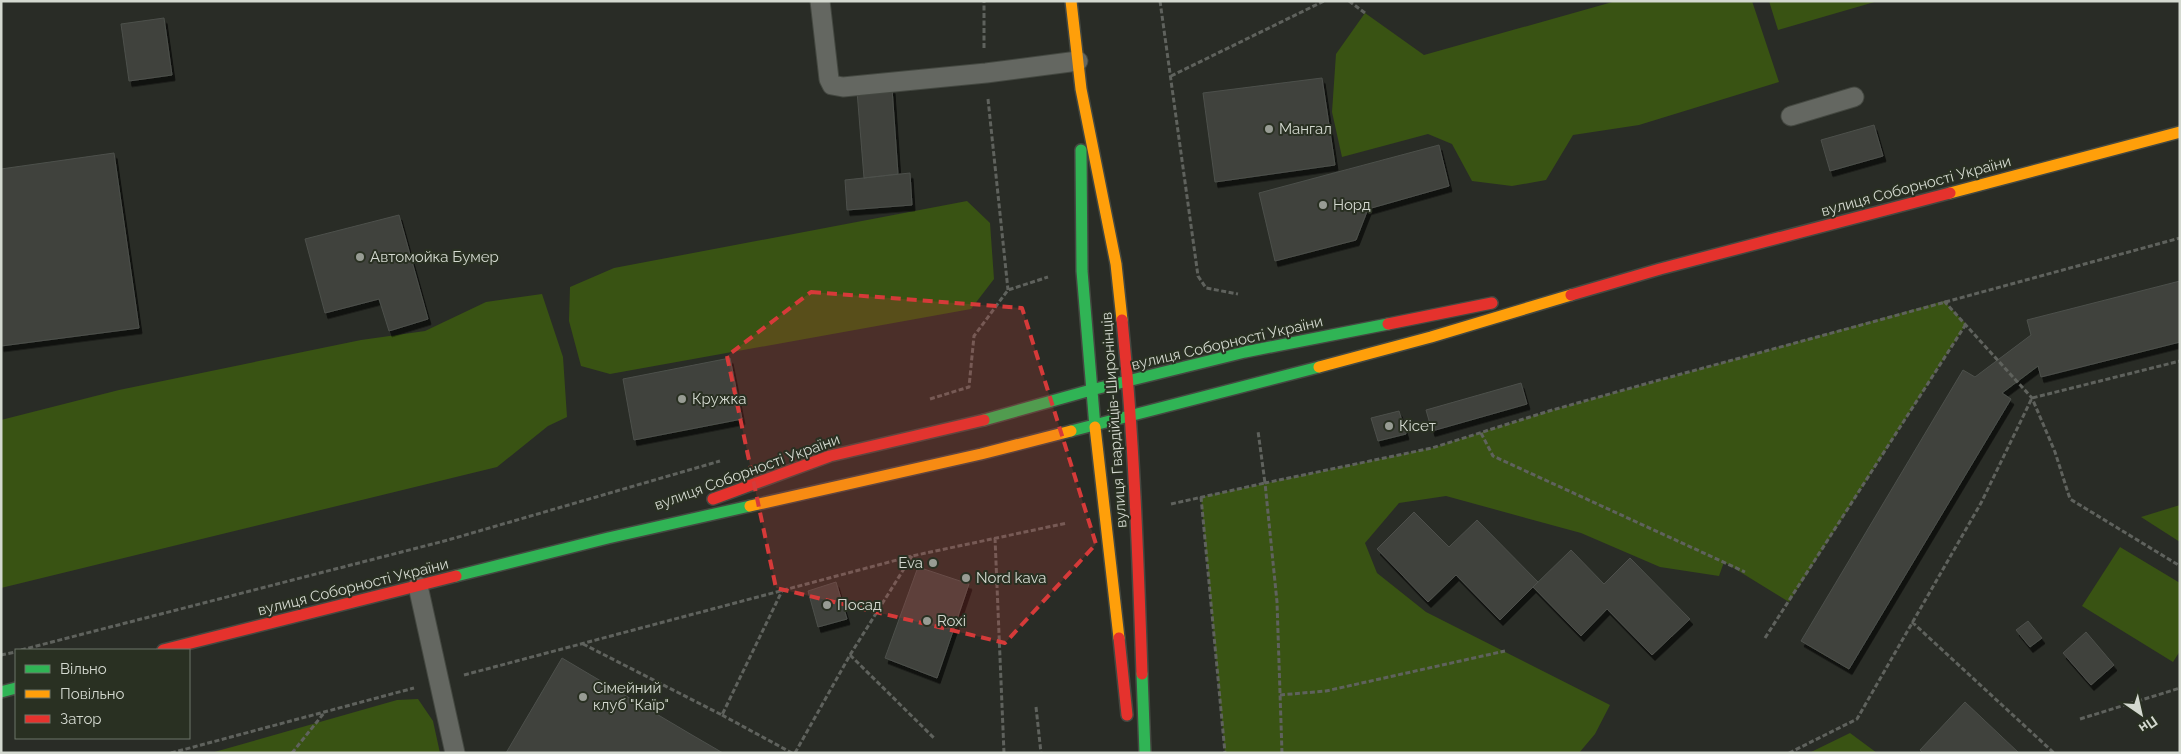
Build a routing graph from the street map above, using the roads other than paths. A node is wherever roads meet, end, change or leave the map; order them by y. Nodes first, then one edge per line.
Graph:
1 (820, 1) edge
2 (1071, 1) edge
3 (1078, 61) junction
4 (1081, 89) junction
5 (1854, 97) dead end
6 (1791, 116) dead end
7 (2180, 132) edge
8 (1660, 269) junction
9 (1527, 295) dead end
10 (1499, 301) dead end
11 (1128, 381) junction
12 (1091, 390) junction
13 (1130, 417) junction
14 (1095, 426) junction
15 (608, 538) junction
16 (418, 586) junction
17 (168, 649) edge
18 (15, 688) edge
19 (1, 692) edge
20 (1129, 726) dead end
21 (455, 753) edge
22 (1145, 753) edge

1 - 3 lane
2 - 3 street, вулиця Гвардійців-Широнінців
3 - 4 street, вулиця Гвардійців-Широнінців
4 - 11 street, вулиця Гвардійців-Широнінців
4 - 12 street, вулиця Гвардійців-Широнінців
5 - 6 lane
7 - 8 street, вулиця Соборності України
8 - 9 street, вулиця Соборності України
8 - 13 street, вулиця Соборності України
10 - 11 street, вулиця Соборності України
11 - 12 street, вулиця Соборності України
11 - 13 street, вулиця Гвардійців-Широнінців
12 - 14 street, вулиця Гвардійців-Широнінців
12 - 15 street, вулиця Соборності України
13 - 14 street, вулиця Соборності України
13 - 22 street, вулиця Гвардійців-Широнінців
14 - 15 street, вулиця Соборності України
14 - 20 street, вулиця Гвардійців-Широнінців
15 - 16 street, вулиця Соборності України
16 - 17 street, вулиця Соборності України
16 - 21 lane
18 - 19 street

